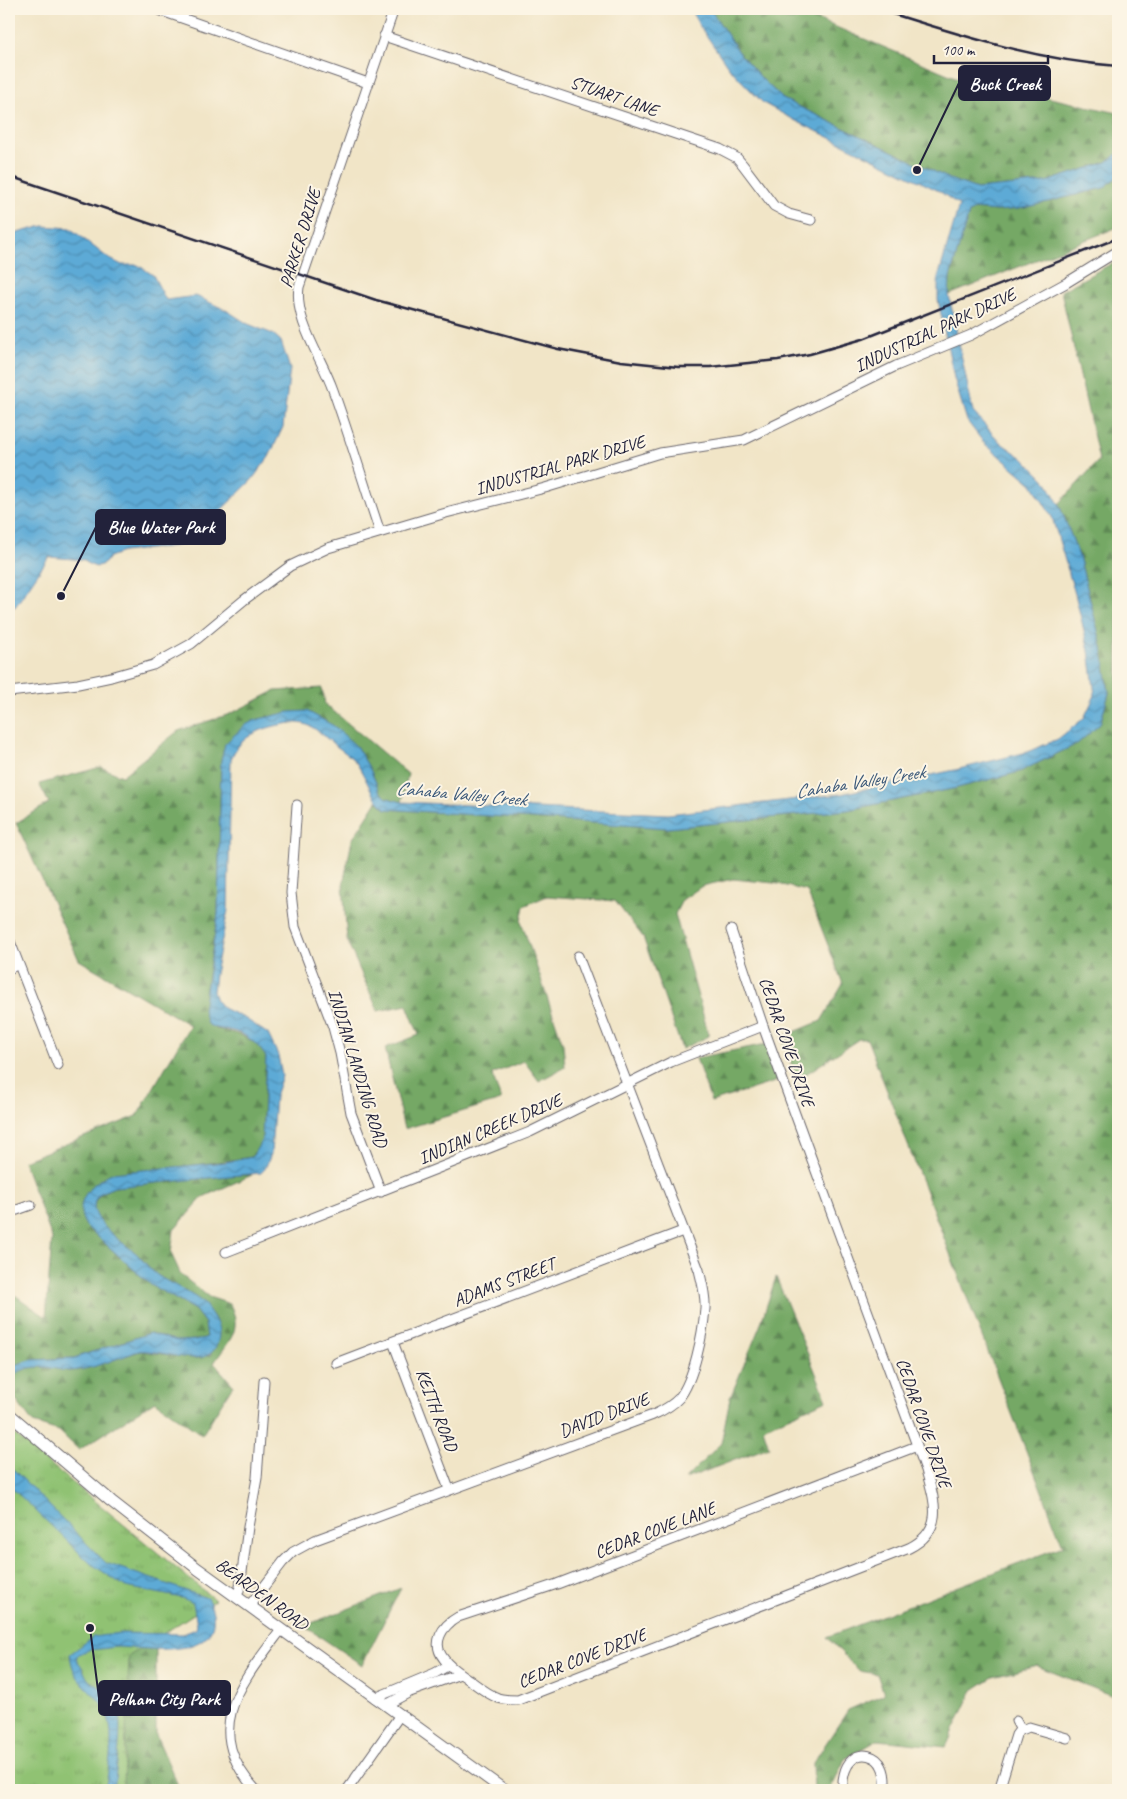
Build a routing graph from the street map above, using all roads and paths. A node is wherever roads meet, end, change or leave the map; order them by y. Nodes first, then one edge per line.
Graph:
1 (156, 9) edge
2 (394, 9) edge
3 (384, 36) junction
4 (368, 83) junction
5 (811, 220) dead end
6 (1118, 251) edge
7 (380, 532) junction
8 (9, 692) edge
9 (297, 805) dead end
10 (731, 930) dead end
11 (9, 939) edge
12 (578, 956) dead end
13 (18, 964) junction
14 (9, 969) edge
15 (763, 1026) junction
16 (58, 1065) dead end
17 (628, 1084) junction
18 (381, 1192) junction
19 (31, 1205) dead end
20 (13, 1210) edge
21 (9, 1220) edge
22 (683, 1231) junction
23 (226, 1252) dead end
24 (394, 1342) junction
25 (336, 1363) dead end
26 (264, 1381) dead end
27 (9, 1414) edge
28 (917, 1446) junction
29 (450, 1489) junction
30 (237, 1597) junction
31 (249, 1606) junction
32 (281, 1630) junction
33 (449, 1665) junction
34 (460, 1674) junction
35 (375, 1698) junction
36 (386, 1705) junction
37 (400, 1715) junction
38 (1016, 1721) dead end
39 (1021, 1730) junction
40 (1066, 1738) dead end
41 (256, 1790) edge
42 (348, 1790) edge
43 (504, 1790) edge
44 (843, 1790) edge
45 (885, 1790) edge
46 (998, 1790) edge

1 - 4 street
2 - 3 street, PARKER DRIVE
3 - 4 street, PARKER DRIVE
3 - 5 street, STUART LANE
4 - 7 street, PARKER DRIVE
6 - 7 street, INDUSTRIAL PARK DRIVE
7 - 8 street, INDUSTRIAL PARK DRIVE
9 - 18 street, INDIAN LANDING ROAD
10 - 15 street, CEDAR COVE DRIVE
11 - 13 street
12 - 17 street, DAVID DRIVE
13 - 14 street
13 - 16 street
15 - 17 street, INDIAN CREEK DRIVE
15 - 28 street, CEDAR COVE DRIVE
17 - 18 street, INDIAN CREEK DRIVE
17 - 22 street, DAVID DRIVE
18 - 23 street, INDIAN CREEK DRIVE
19 - 20 street
20 - 21 street
22 - 24 street, ADAMS STREET
22 - 29 street, DAVID DRIVE
24 - 25 street, ADAMS STREET
24 - 29 street, KEITH ROAD
26 - 30 street
27 - 30 street, BEARDEN ROAD
28 - 33 street, CEDAR COVE LANE
28 - 34 street, CEDAR COVE DRIVE
29 - 31 street, DAVID DRIVE
30 - 31 street, BEARDEN ROAD
31 - 32 street, BEARDEN ROAD
32 - 35 street, BEARDEN ROAD
32 - 41 street
33 - 34 street, CEDAR COVE DRIVE
33 - 35 street
34 - 36 street
35 - 36 street, BEARDEN ROAD
36 - 37 street, BEARDEN ROAD
37 - 42 street
37 - 43 street, BEARDEN ROAD
38 - 39 street
39 - 40 street
39 - 46 street
44 - 45 street

